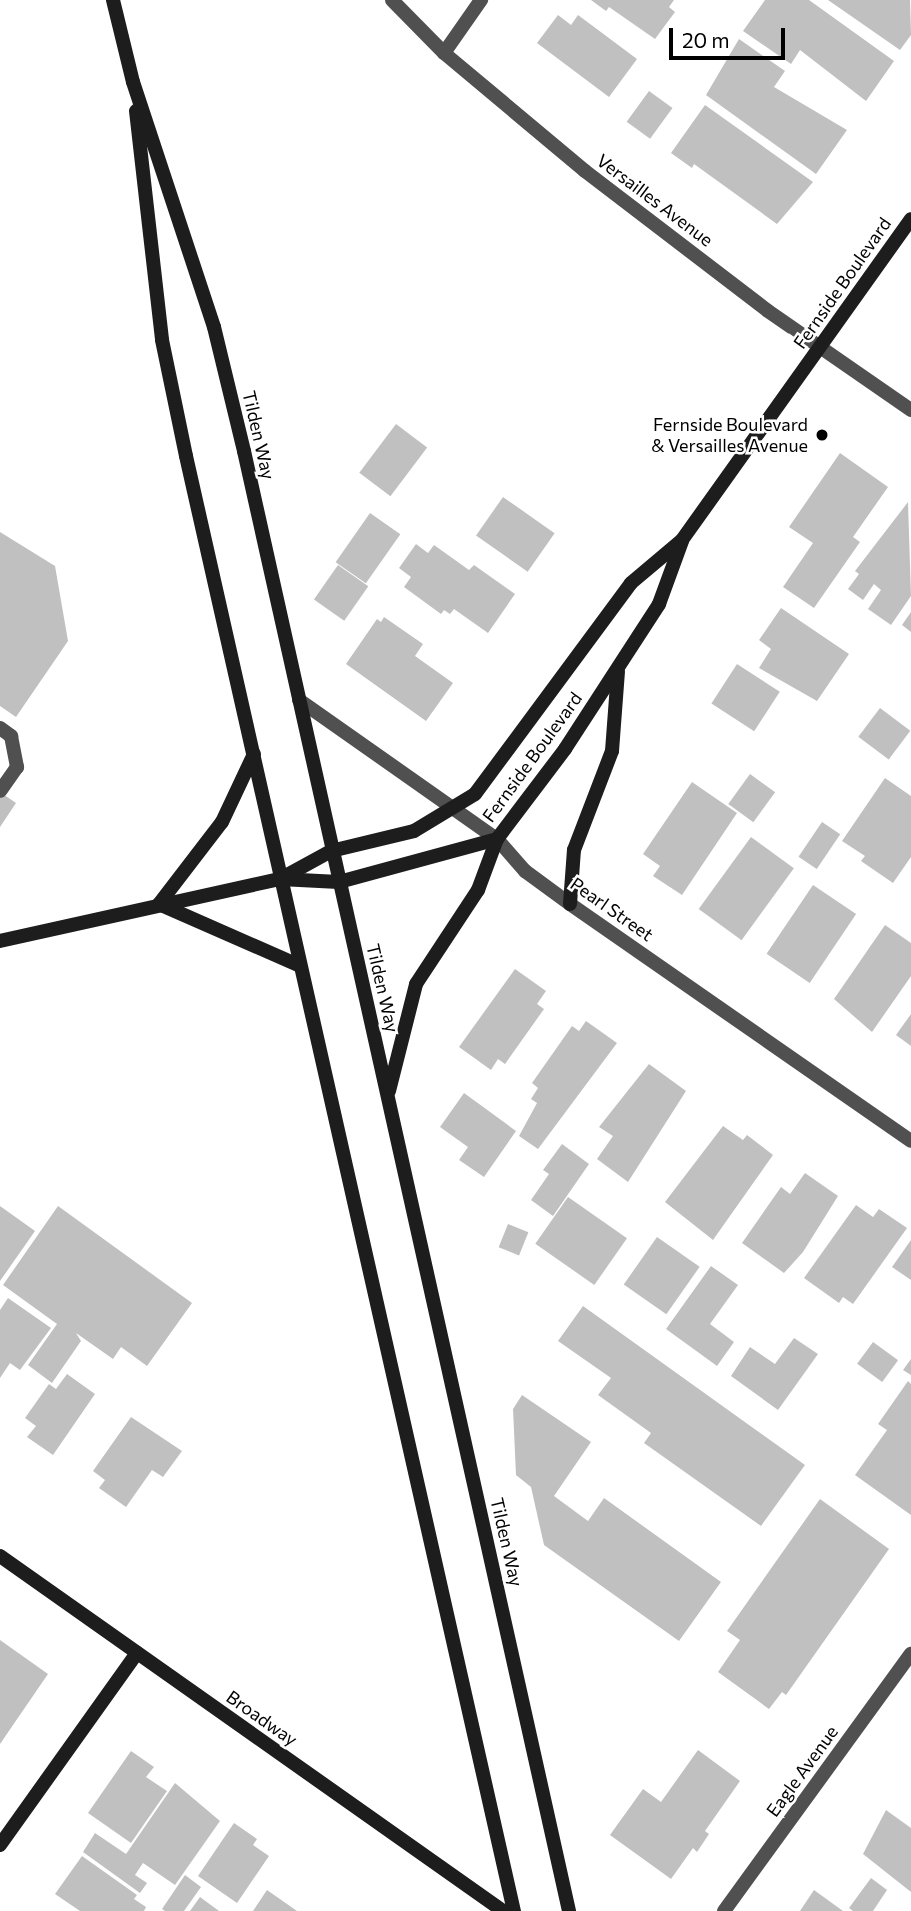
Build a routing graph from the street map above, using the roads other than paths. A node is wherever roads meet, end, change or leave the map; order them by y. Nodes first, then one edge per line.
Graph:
1 (113, 0) edge
2 (392, 0) edge
3 (481, 0) edge
4 (444, 53) junction
5 (133, 82) junction
6 (911, 219) edge
7 (821, 348) junction
8 (911, 410) edge
9 (682, 540) junction
10 (619, 668) junction
11 (299, 700) junction
12 (0, 728) edge
13 (254, 754) junction
14 (0, 791) edge
15 (456, 810) junction
16 (497, 839) junction
17 (331, 851) junction
18 (280, 879) junction
19 (339, 882) junction
20 (159, 904) junction
21 (570, 904) junction
22 (0, 941) edge
23 (300, 966) junction
24 (388, 1096) junction
25 (911, 1141) edge
26 (0, 1556) edge
27 (137, 1653) junction
28 (911, 1654) edge
29 (906, 1672) edge
30 (0, 1845) edge
31 (503, 1911) edge
32 (513, 1911) edge
33 (569, 1911) edge
34 (724, 1911) edge

1 - 5 main road, Tilden Way
2 - 4 street, Versailles Avenue
3 - 4 street
4 - 7 street, Versailles Avenue
5 - 11 main road, Tilden Way
5 - 13 main road, Tilden Way
6 - 7 main road, Fernside Boulevard
7 - 8 street, Versailles Avenue
7 - 9 main road, Fernside Boulevard
9 - 10 main road, Fernside Boulevard
9 - 15 main road, Fernside Boulevard
10 - 16 main road, Fernside Boulevard
10 - 21 main road
11 - 15 street, Pearl Street
11 - 17 main road, Tilden Way
12 - 14 street
13 - 18 main road, Tilden Way
13 - 20 main road
15 - 16 street, Pearl Street
15 - 17 main road, Fernside Boulevard
16 - 19 main road, Fernside Boulevard
16 - 21 street, Pearl Street
16 - 24 main road
17 - 18 main road, Fernside Boulevard
17 - 19 main road, Tilden Way
18 - 19 main road, Fernside Boulevard
18 - 20 main road
18 - 23 main road, Tilden Way
19 - 24 main road, Tilden Way
20 - 22 main road
20 - 23 main road
21 - 25 street, Pearl Street
23 - 32 main road, Tilden Way
24 - 33 main road, Tilden Way
26 - 27 main road, Broadway
27 - 30 main road
27 - 31 main road, Broadway
28 - 29 street, Eagle Avenue
29 - 34 street, Eagle Avenue

